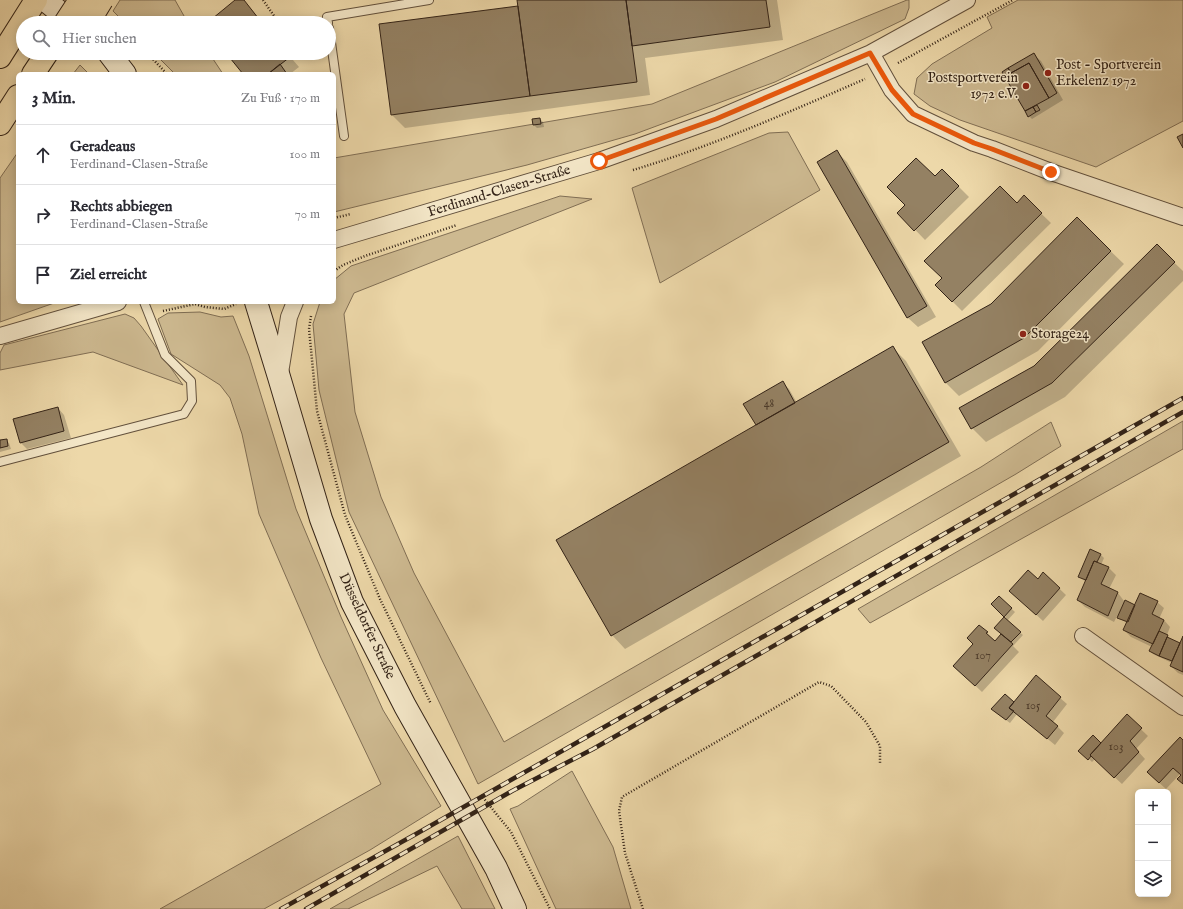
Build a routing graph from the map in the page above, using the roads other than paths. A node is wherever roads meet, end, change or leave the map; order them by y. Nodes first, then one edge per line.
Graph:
1 (36, 0) edge
2 (45, 0) edge
3 (80, 0) edge
4 (102, 0) edge
5 (429, 0) edge
6 (967, 0) edge
7 (26, 16) edge
8 (64, 16) edge
9 (70, 16) edge
10 (92, 16) edge
11 (333, 16) edge
12 (16, 32) edge
13 (870, 53) junction
14 (0, 57) edge
15 (42, 60) edge
16 (114, 60) edge
17 (333, 60) edge
18 (34, 72) edge
19 (123, 72) edge
20 (335, 72) edge
21 (336, 78) edge
22 (16, 99) edge
23 (0, 124) edge
24 (344, 136) dead end
25 (1183, 217) edge
26 (341, 238) edge
27 (111, 304) edge
28 (145, 304) edge
29 (257, 304) edge
30 (294, 304) edge
31 (0, 336) edge
32 (279, 377) junction
33 (0, 462) edge
34 (1083, 636) dead end
35 (1183, 707) edge
36 (515, 909) edge

1 - 7 highway
2 - 8 main road
3 - 9 highway, bridge
4 - 10 highway, bridge
5 - 11 lane
6 - 13 street, Ferdinand-Clasen-Straße
12 - 14 highway
13 - 25 street
13 - 26 street, Ferdinand-Clasen-Straße
15 - 18 highway
16 - 19 main road
17 - 20 lane
21 - 24 lane
22 - 23 highway
27 - 31 street
28 - 33 lane
29 - 32 main road, Düsseldorfer Straße
30 - 32 street
32 - 36 main road, Düsseldorfer Straße
34 - 35 street

